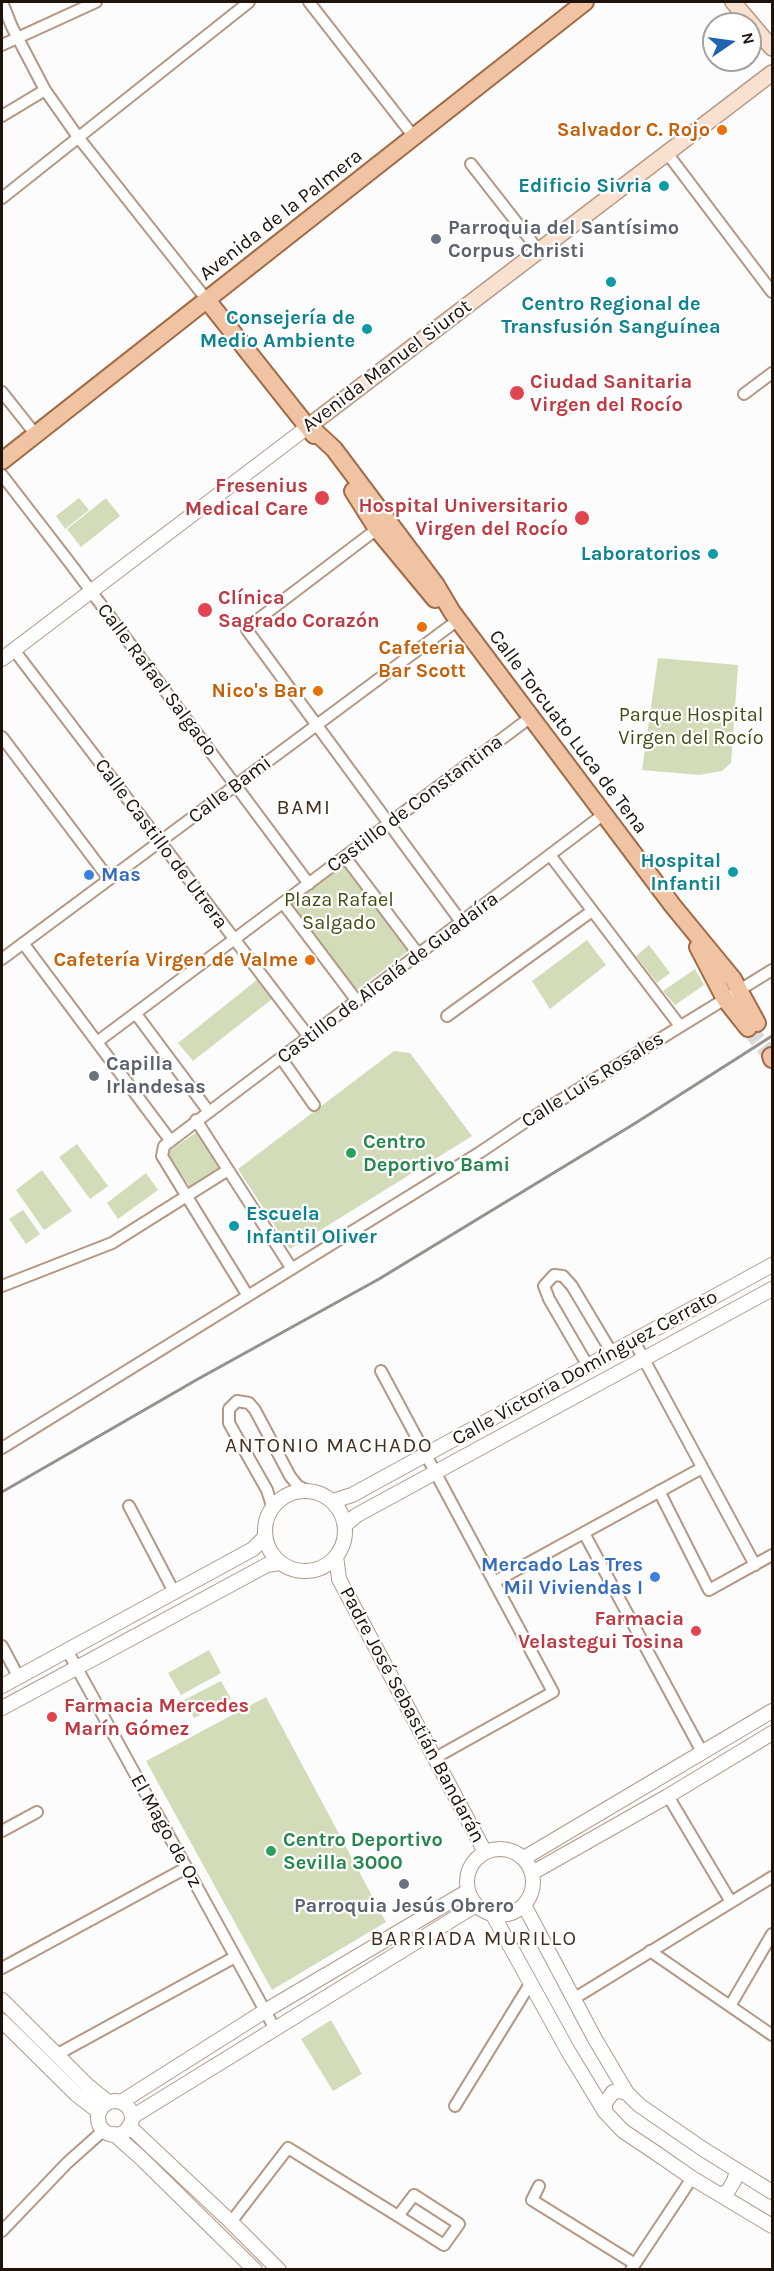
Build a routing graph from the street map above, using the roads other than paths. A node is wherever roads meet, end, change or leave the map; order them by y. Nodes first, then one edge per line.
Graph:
1 (2, 2) edge
2 (96, 2) edge
3 (249, 2) edge
4 (309, 2) edge
5 (585, 2) edge
6 (733, 2) edge
7 (17, 38) junction
8 (2, 45) edge
9 (772, 48) edge
10 (772, 73) edge
11 (45, 90) junction
12 (2, 116) edge
13 (414, 136) junction
14 (78, 137) junction
15 (667, 153) junction
16 (471, 164) dead end
17 (2, 198) edge
18 (538, 251) junction
19 (772, 292) edge
20 (207, 300) junction
21 (772, 373) edge
22 (2, 392) edge
23 (744, 394) dead end
24 (309, 426) junction
25 (36, 435) junction
26 (2, 461) edge
27 (2, 475) edge
28 (377, 529) junction
29 (91, 591) junction
30 (455, 616) junction
31 (14, 650) junction
32 (2, 659) edge
33 (531, 717) junction
34 (316, 724) junction
35 (2, 737) edge
36 (236, 786) junction
37 (604, 814) junction
38 (389, 824) junction
39 (161, 842) junction
40 (550, 855) junction
41 (345, 857) junction
42 (109, 879) junction
43 (309, 884) junction
44 (283, 903) junction
45 (592, 911) junction
46 (462, 923) junction
47 (234, 940) junction
48 (23, 943) junction
49 (418, 955) junction
50 (2, 959) edge
51 (772, 970) edge
52 (733, 994) junction
53 (357, 1001) junction
54 (136, 1014) junction
55 (447, 1016) dead end
56 (680, 1026) junction
57 (752, 1026) tunnel mouth
58 (309, 1037) junction
59 (97, 1042) junction
60 (281, 1058) junction
61 (314, 1105) dead end
62 (209, 1112) junction
63 (196, 1120) junction
64 (170, 1140) junction
65 (228, 1170) junction
66 (186, 1196) junction
67 (772, 1264) edge
68 (292, 1269) junction
69 (2, 1286) edge
70 (772, 1289) edge
71 (248, 1296) junction
72 (634, 1341) junction
73 (612, 1353) junction
74 (644, 1359) junction
75 (588, 1366) junction
76 (381, 1371) dead end
77 (2, 1448) edge
78 (426, 1455) junction
79 (702, 1468) junction
80 (435, 1473) junction
81 (306, 1490) junction
82 (659, 1491) junction
83 (333, 1502) junction
84 (129, 1506) dead end
85 (272, 1506) junction
86 (345, 1525) junction
87 (584, 1533) junction
88 (265, 1537) junction
89 (772, 1555) edge
90 (336, 1556) junction
91 (280, 1563) junction
92 (755, 1565) junction
93 (315, 1570) junction
94 (339, 1579) junction
95 (494, 1582) junction
96 (174, 1592) junction
97 (2, 1646) edge
98 (67, 1650) junction
99 (76, 1668) junction
100 (18, 1676) junction
101 (2, 1686) edge
102 (2, 1708) edge
103 (772, 1710) edge
104 (772, 1733) edge
105 (705, 1750) junction
106 (435, 1758) junction
107 (685, 1762) junction
108 (714, 1768) junction
109 (700, 1777) junction
110 (668, 1796) junction
111 (37, 1812) dead end
112 (2, 1831) edge
113 (485, 1852) junction
114 (524, 1858) junction
115 (186, 1868) junction
116 (532, 1873) junction
117 (772, 1877) edge
118 (468, 1891) junction
119 (731, 1902) junction
120 (476, 1905) junction
121 (524, 1905) junction
122 (493, 1915) junction
123 (772, 1934) edge
124 (650, 1952) junction
125 (235, 1957) junction
126 (2, 1968) edge
127 (530, 1984) junction
128 (574, 1998) junction
129 (2, 2000) edge
130 (729, 2006) junction
131 (265, 2011) junction
132 (2, 2021) edge
133 (275, 2029) junction
134 (772, 2035) edge
135 (56, 2055) junction
136 (627, 2093) junction
137 (109, 2105) junction
138 (455, 2106) dead end
139 (605, 2112) junction
140 (130, 2122) junction
141 (109, 2132) junction
142 (737, 2170) junction
143 (692, 2178) junction
144 (539, 2186) dead end
145 (771, 2188) edge
146 (720, 2195) junction
147 (398, 2216) junction
148 (231, 2222) junction
149 (772, 2226) edge
150 (2, 2231) edge
151 (633, 2267) edge
152 (255, 2270) edge
153 (279, 2270) edge

1 - 7 street, Calle Torcuato Luca de Tena
2 - 7 street
3 - 14 street
4 - 13 street
5 - 13 main road, Avenida de la Palmera
6 - 9 main road
7 - 8 street
7 - 11 street, Calle Torcuato Luca de Tena
10 - 15 main road, Avenida Manuel Siurot
11 - 12 street
11 - 14 street, Calle Torcuato Luca de Tena
13 - 20 main road, Avenida de la Palmera
14 - 17 street
14 - 20 street, Calle Torcuato Luca de Tena
15 - 18 main road, Avenida Manuel Siurot
15 - 19 street
16 - 18 street
18 - 24 main road, Avenida Manuel Siurot
20 - 24 main road, Calle Torcuato Luca de Tena
20 - 25 main road, Avenida de la Palmera
21 - 23 street
22 - 25 street
24 - 28 main road, Calle Torcuato Luca de Tena
24 - 29 street, Avenida Manuel Siurot
24 - 30 main road, Calle Torcuato Luca de Tena
25 - 26 main road, Avenida de la Palmera
27 - 29 street, Calle Rafael Salgado
28 - 30 main road, Calle Torcuato Luca de Tena
28 - 34 street
29 - 31 street, Avenida Manuel Siurot
29 - 36 street, Calle Rafael Salgado
30 - 33 main road, Calle Torcuato Luca de Tena
30 - 34 street, Calle Bami
31 - 32 street, Avenida Manuel Siurot
31 - 39 street, Calle Castillo de Utrera
33 - 37 main road, Calle Torcuato Luca de Tena
33 - 38 street, Castillo de Constantina
34 - 36 street, Calle Bami
34 - 38 street
35 - 42 street
36 - 39 street, Calle Bami
36 - 43 street, Calle Rafael Salgado
37 - 40 street, Castillo de Alcalá de Guadaíra
37 - 52 main road, Calle Torcuato Luca de Tena
38 - 41 street, Castillo de Constantina
38 - 46 street
39 - 42 street, Calle Bami
39 - 47 street, Calle Castillo de Utrera
40 - 45 street
40 - 46 street, Castillo de Alcalá de Guadaíra
41 - 43 street, Castillo de Constantina
41 - 49 street
42 - 48 street, Calle Bami
43 - 44 street, Castillo de Constantina
44 - 47 street, Castillo de Constantina
44 - 53 street
45 - 55 street
45 - 56 street
46 - 49 street, Castillo de Alcalá de Guadaíra
47 - 54 street, Castillo de Constantina
47 - 58 street, Calle Castillo de Utrera
48 - 50 street, Calle Bami
48 - 59 street
49 - 53 street, Castillo de Alcalá de Guadaíra
51 - 52 street, Calle Luis Rosales
52 - 56 street, Calle Luis Rosales
52 - 57 main road, Calle Torcuato Luca de Tena
53 - 58 street, Castillo de Alcalá de Guadaíra
54 - 59 street, Castillo de Constantina
54 - 62 street
56 - 68 street, Calle Luis Rosales
58 - 60 street, Castillo de Alcalá de Guadaíra
59 - 64 street
60 - 61 street
60 - 62 street, Castillo de Alcalá de Guadaíra
62 - 63 street, Castillo de Alcalá de Guadaíra
63 - 64 street, Castillo de Alcalá de Guadaíra
63 - 65 street
64 - 66 street
65 - 66 street
65 - 68 street
66 - 69 street
66 - 71 street
67 - 72 street, Calle Victoria Domínguez Cerrato
68 - 71 street, Calle Luis Rosales
70 - 74 street, Calle Victoria Domínguez Cerrato
71 - 77 street, Calle Luis Rosales
72 - 73 street, Calle Victoria Domínguez Cerrato
72 - 74 street
73 - 75 street, Calle Victoria Domínguez Cerrato
73 - 75 street
74 - 79 street
74 - 80 street, Calle Victoria Domínguez Cerrato
75 - 78 street, Calle Victoria Domínguez Cerrato
76 - 78 street
78 - 80 street
78 - 83 street, Calle Victoria Domínguez Cerrato
79 - 82 street
79 - 92 street
80 - 86 street, Calle Victoria Domínguez Cerrato
80 - 95 street
81 - 83 street
81 - 85 street
81 - 85 street
82 - 87 street
82 - 92 street
83 - 86 street
84 - 96 street
85 - 88 street
86 - 90 street
87 - 95 street
87 - 105 street
88 - 91 street
88 - 96 street
89 - 92 street
90 - 93 street
90 - 94 street, Padre José Sebastián Bandarán
91 - 93 street
91 - 99 street
93 - 94 street, Padre José Sebastián Bandarán
94 - 106 street, Padre José Sebastián Bandarán
95 - 106 street
96 - 98 street
97 - 100 street
98 - 99 street, El Mago de Oz
98 - 100 street
99 - 102 street
99 - 115 street, El Mago de Oz
100 - 101 street
103 - 105 street
104 - 108 street
105 - 107 street
105 - 108 street
106 - 113 street, Padre José Sebastián Bandarán
107 - 109 street
107 - 114 street
108 - 109 street
109 - 110 street
110 - 116 street
110 - 119 street
111 - 112 street
113 - 114 street
113 - 118 street
114 - 116 street
115 - 125 street, El Mago de Oz
115 - 126 street
116 - 121 street
117 - 119 street
118 - 120 street
118 - 131 street
119 - 124 street
120 - 122 street
120 - 133 street
121 - 122 street
121 - 128 street
122 - 127 street
123 - 130 street
124 - 128 street
124 - 130 street
125 - 131 street, El Mago de Oz
125 - 135 street
127 - 138 street
127 - 139 street
128 - 136 street
129 - 135 street
130 - 134 street
131 - 133 street, El Mago de Oz
131 - 137 street
132 - 137 street
133 - 140 street
135 - 137 street
136 - 139 street
136 - 142 street
137 - 140 street
137 - 141 street
139 - 143 street
140 - 141 street
140 - 148 street
141 - 150 street
141 - 152 street
142 - 145 street
142 - 146 street
143 - 146 street
143 - 151 street
144 - 151 street
146 - 149 street
147 - 147 street
147 - 148 street
148 - 153 street

